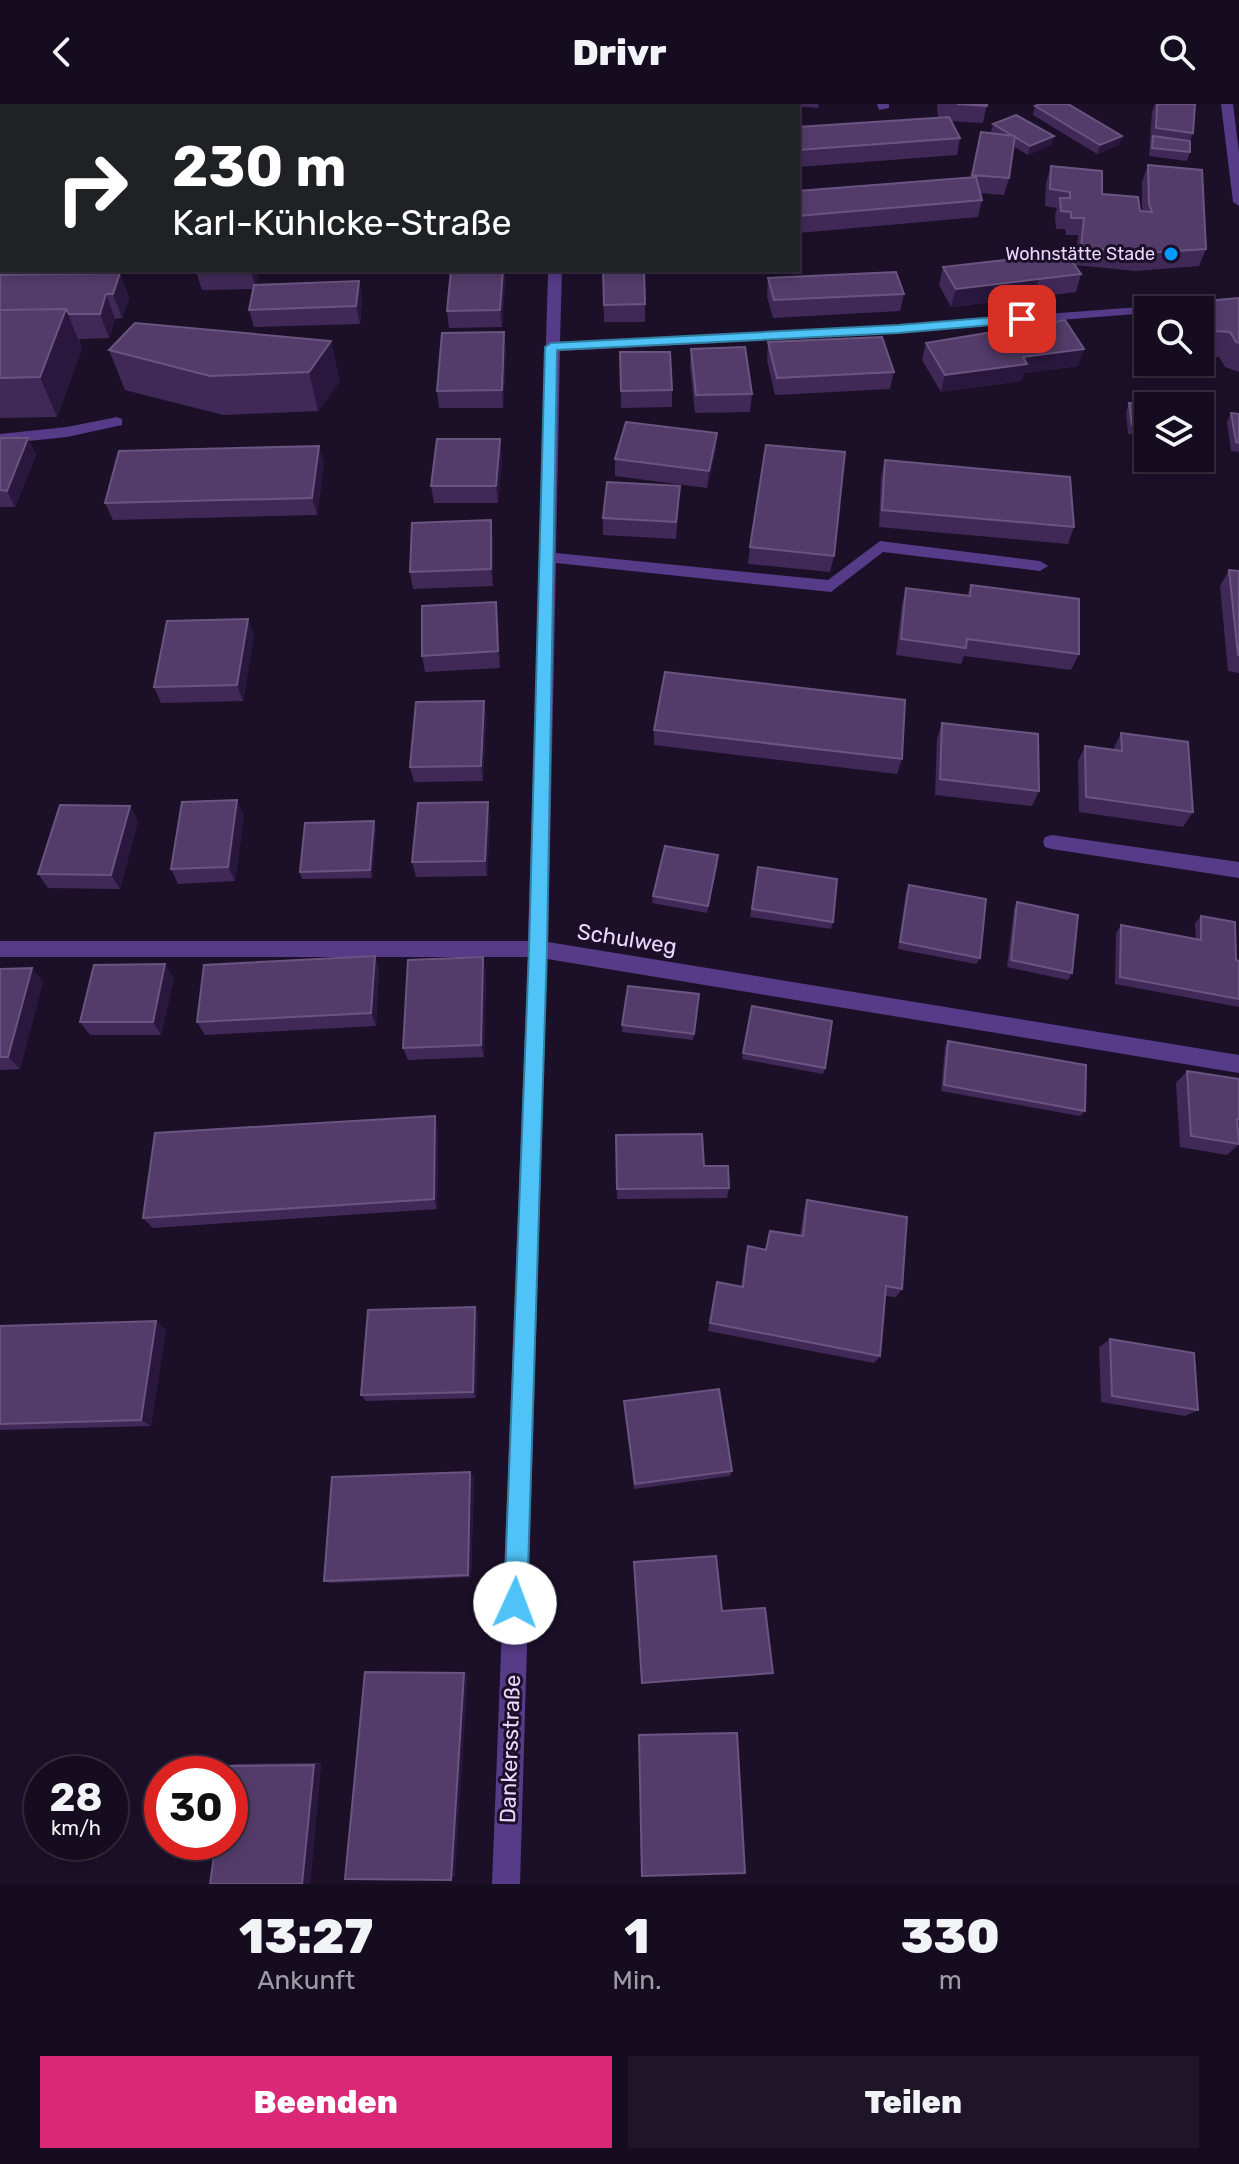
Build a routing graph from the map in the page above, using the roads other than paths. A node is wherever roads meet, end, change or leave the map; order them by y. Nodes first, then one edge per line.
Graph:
1 (1227, 104) edge
2 (1239, 202) edge
3 (555, 272) edge
4 (1134, 310) edge
5 (551, 347) junction
6 (117, 422) dead end
7 (0, 439) edge
8 (546, 557) junction
9 (1040, 566) dead end
10 (1052, 842) dead end
11 (1239, 870) edge
12 (0, 949) edge
13 (538, 949) junction
14 (1239, 1064) edge
15 (506, 1884) edge

1 - 2 street
3 - 5 street, Dankersstraße
4 - 5 street
5 - 8 street, Dankersstraße
6 - 7 street
8 - 9 street
8 - 13 street, Dankersstraße
10 - 11 street
12 - 13 street, Schulweg
13 - 14 street, Schulweg
13 - 15 street, Dankersstraße

